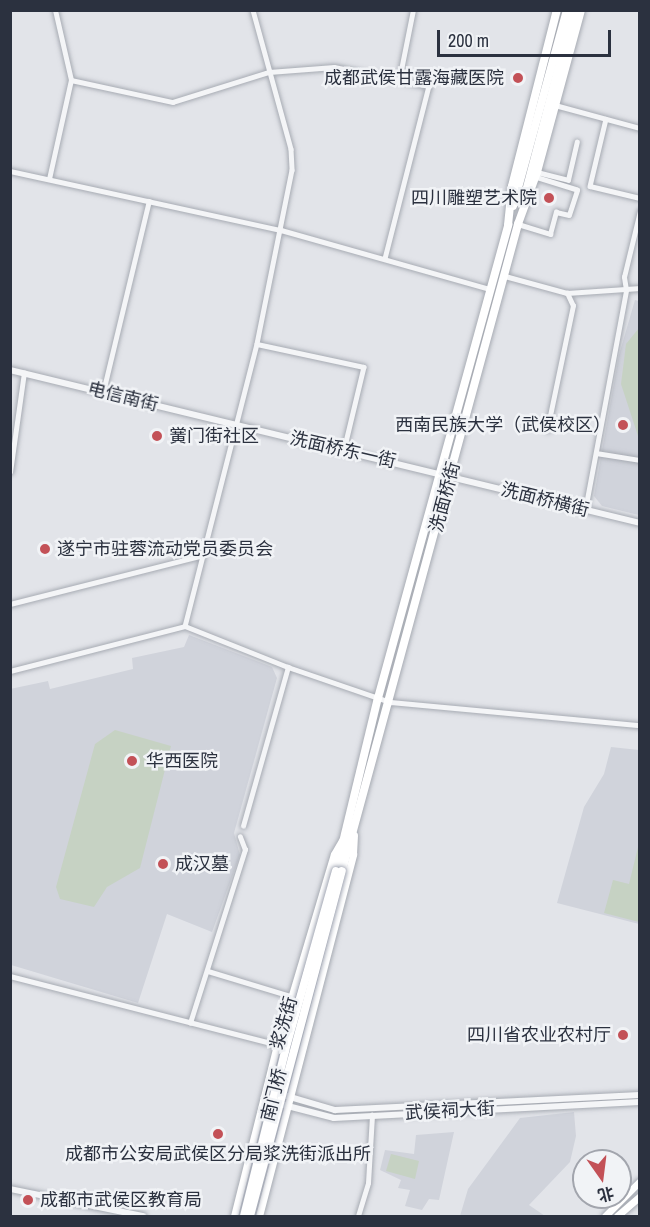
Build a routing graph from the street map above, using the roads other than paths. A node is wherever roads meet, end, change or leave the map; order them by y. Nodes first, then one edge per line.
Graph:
1 (55, 10) edge
2 (253, 10) edge
3 (413, 10) edge
4 (557, 10) edge
5 (567, 10) edge
6 (574, 10) edge
7 (581, 10) edge
8 (269, 72) junction
9 (71, 80) junction
10 (399, 80) junction
11 (555, 105) junction
12 (606, 119) junction
13 (639, 128) edge
14 (577, 142) dead end
15 (533, 170) junction
16 (10, 171) edge
17 (49, 179) junction
18 (639, 198) edge
19 (149, 201) junction
20 (639, 211) edge
21 (518, 224) junction
22 (508, 225) junction
23 (281, 230) junction
24 (385, 258) junction
25 (505, 276) junction
26 (639, 288) edge
27 (489, 289) junction
28 (626, 290) junction
29 (567, 293) junction
30 (257, 344) junction
31 (10, 370) edge
32 (24, 373) junction
33 (103, 392) junction
34 (235, 424) junction
35 (547, 430) dead end
36 (344, 450) junction
37 (596, 453) junction
38 (12, 454) edge
39 (639, 460) edge
40 (10, 472) edge
41 (441, 474) junction
42 (450, 477) junction
43 (585, 510) junction
44 (639, 523) edge
45 (203, 555) junction
46 (10, 604) edge
47 (185, 626) junction
48 (288, 667) junction
49 (10, 671) edge
50 (378, 698) junction
51 (390, 702) junction
52 (639, 725) edge
53 (243, 826) dead end
54 (350, 832) junction
55 (240, 837) dead end
56 (339, 871) junction
57 (208, 971) junction
58 (10, 976) edge
59 (291, 996) junction
60 (190, 1023) junction
61 (277, 1045) junction
62 (301, 1052) junction
63 (266, 1090) junction
64 (639, 1095) edge
65 (290, 1097) junction
66 (264, 1099) junction
67 (639, 1102) edge
68 (287, 1106) junction
69 (372, 1115) junction
70 (639, 1181) edge
71 (10, 1189) edge
72 (639, 1196) edge
73 (139, 1216) edge
74 (234, 1216) edge
75 (244, 1216) edge
76 (250, 1216) edge
77 (259, 1216) edge
78 (358, 1216) edge
79 (605, 1216) edge
80 (617, 1216) edge

1 - 9 street
2 - 8 street
3 - 10 street
4 - 22 main road, 洗面桥街
5 - 15 main road
6 - 15 main road
7 - 11 main road, 洗面桥街
8 - 9 street
8 - 10 street
8 - 23 street
9 - 17 street
10 - 24 street
11 - 12 street
11 - 15 main road, 洗面桥街
12 - 13 street
12 - 18 street
14 - 15 street
15 - 21 main road, 洗面桥街
15 - 21 street
15 - 22 main road, 洗面桥街
16 - 17 street
17 - 19 street
19 - 23 street
19 - 33 street
20 - 28 street
21 - 25 main road, 洗面桥街
22 - 27 main road, 洗面桥街
23 - 24 street
23 - 30 street
24 - 27 street
25 - 29 street
25 - 42 main road, 洗面桥街
26 - 28 street
27 - 41 main road, 洗面桥街
28 - 29 street
28 - 37 street
29 - 35 street
30 - 34 street
30 - 36 street
31 - 32 street, 电信南街
32 - 33 street, 电信南街
32 - 38 street
33 - 34 street, 电信南街
34 - 36 street, 洗面桥东一街
34 - 45 street
36 - 41 street, 洗面桥东一街
37 - 39 street
37 - 43 street
38 - 40 street
41 - 42 street, 洗面桥东一街
41 - 50 main road, 洗面桥街
42 - 43 street, 洗面桥横街
42 - 51 main road, 洗面桥街
43 - 44 street, 洗面桥横街
45 - 46 street
45 - 47 street
47 - 48 street
47 - 49 street
48 - 50 street
48 - 53 street
50 - 51 street
50 - 54 main road, 浆洗街
51 - 52 street
51 - 54 main road, 浆洗街
54 - 56 main road, 浆洗街
54 - 59 main road, 浆洗街
54 - 62 main road, 浆洗街
55 - 57 street
56 - 75 main road, 南门桥, bridge
56 - 76 main road, 南门桥, bridge
57 - 59 street
57 - 60 street
58 - 60 street
59 - 61 main road, 浆洗街
60 - 61 street
61 - 62 street
61 - 63 main road, 浆洗街
62 - 65 main road, 浆洗街
63 - 65 street, 武侯祠大街
63 - 66 main road, 浆洗街
64 - 65 street, 武侯祠大街
65 - 68 main road, 浆洗街
66 - 68 street, 武侯祠大街
66 - 74 main road, 浆洗街
67 - 69 street, 武侯祠大街
68 - 69 street, 武侯祠大街
68 - 77 main road, 浆洗街
69 - 78 street
70 - 79 main road
71 - 73 street
72 - 80 main road

